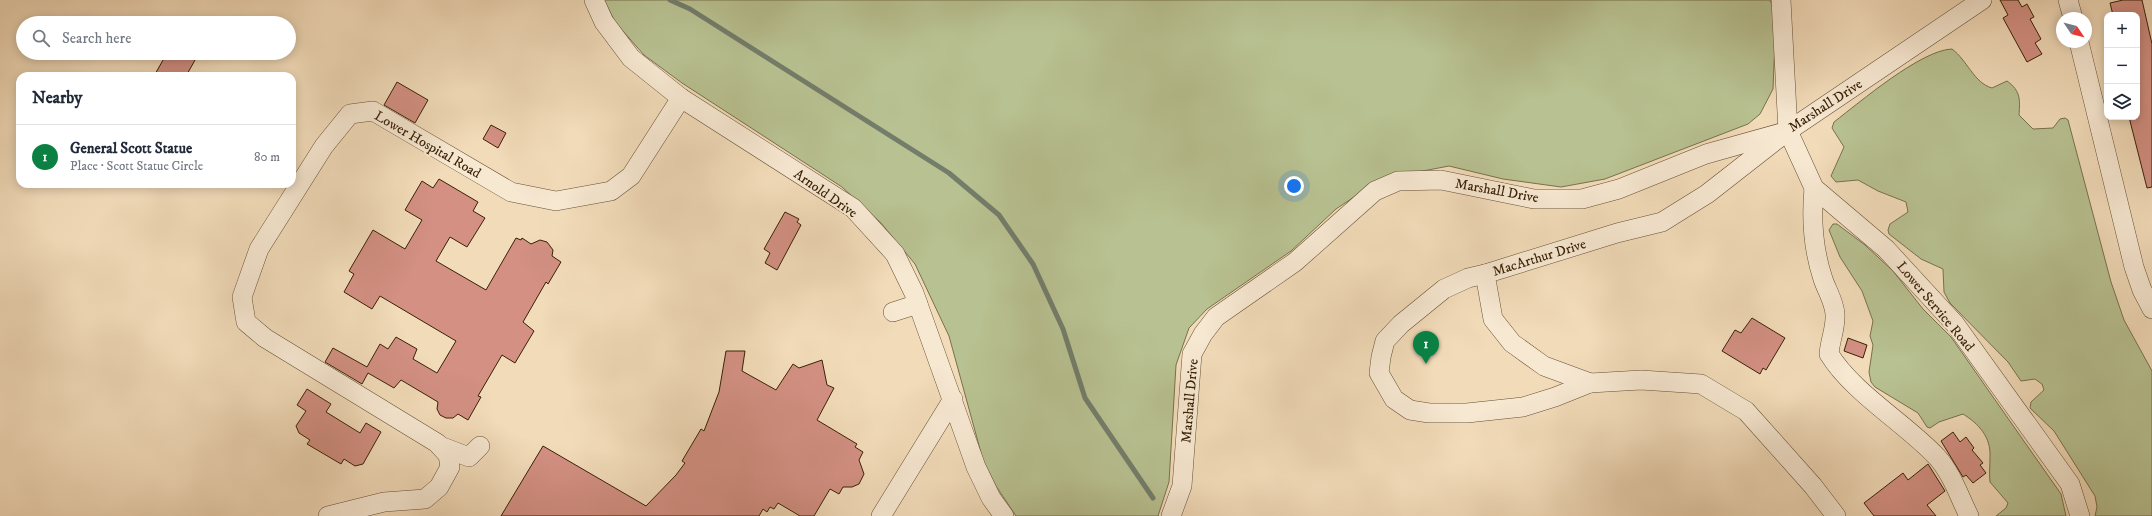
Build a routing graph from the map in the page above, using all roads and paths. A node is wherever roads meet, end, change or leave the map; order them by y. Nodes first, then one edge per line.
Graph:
1 (594, 0) edge
2 (1782, 0) edge
3 (1981, 0) edge
4 (2068, 0) edge
5 (2071, 12) edge
6 (2080, 48) edge
7 (681, 98) junction
8 (1788, 131) junction
9 (1814, 188) junction
10 (1485, 274) junction
11 (918, 304) junction
12 (2152, 309) edge
13 (893, 312) dead end
14 (1590, 382) junction
15 (953, 399) junction
16 (440, 446) junction
17 (480, 446) dead end
18 (328, 516) edge
19 (881, 516) edge
20 (1004, 516) edge
21 (1171, 516) edge
22 (1836, 516) edge
23 (1969, 516) edge
24 (2080, 516) edge

1 - 7 street, Arnold Drive
2 - 8 street
3 - 8 street, Marshall Drive
4 - 5 street
6 - 12 street
7 - 11 street, Arnold Drive
7 - 16 street, Lower Hospital Road
8 - 9 street, Lower Service Road
8 - 10 street, MacArthur Drive
8 - 21 street, Marshall Drive
9 - 23 street
9 - 24 street, Lower Service Road
10 - 14 street, MacArthur Drive
10 - 14 street
11 - 13 street
11 - 15 street, Arnold Drive
14 - 22 street, MacArthur Drive
15 - 19 street
15 - 20 street, Arnold Drive
16 - 17 street
16 - 18 street, Lower Hospital Road

